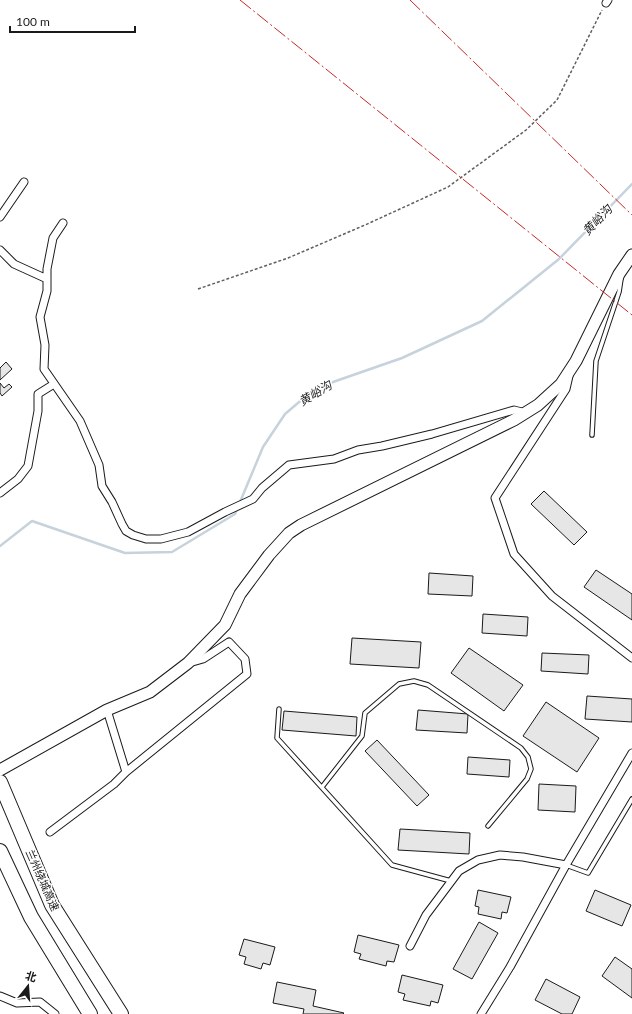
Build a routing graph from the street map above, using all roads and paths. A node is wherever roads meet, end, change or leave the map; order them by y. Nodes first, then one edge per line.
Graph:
1 (607, 1) edge
2 (24, 182) dead end
3 (0, 217) edge
4 (63, 223) dead end
5 (0, 250) edge
6 (632, 255) edge
7 (623, 268) junction
8 (47, 279) junction
9 (198, 289) dead end
10 (569, 372) junction
11 (54, 384) junction
12 (526, 413) junction
13 (592, 435) dead end
14 (0, 493) edge
15 (632, 658) edge
16 (188, 663) junction
17 (279, 709) dead end
18 (107, 710) junction
19 (632, 754) edge
20 (0, 770) edge
21 (126, 772) junction
22 (2, 787) edge
23 (322, 787) junction
24 (632, 799) edge
25 (488, 826) dead end
26 (50, 832) dead end
27 (0, 851) edge
28 (566, 865) junction
29 (451, 881) junction
30 (410, 946) dead end
31 (0, 996) edge
32 (55, 1014) edge
33 (90, 1014) edge
34 (121, 1014) edge
35 (481, 1014) edge

1 - 9 path
2 - 3 street
4 - 8 street
5 - 8 street
6 - 7 main road
7 - 10 main road
7 - 13 lane
8 - 11 street
10 - 12 main road
10 - 15 street
11 - 12 street
11 - 14 street
12 - 16 main road
16 - 18 main road
16 - 21 street
17 - 23 lane
18 - 20 main road
18 - 21 street
19 - 28 street
21 - 26 street
22 - 34 highway, 兰州绕城高速
23 - 25 lane
23 - 29 lane
24 - 28 lane
27 - 33 highway
28 - 29 street
28 - 35 street
29 - 30 street
31 - 32 street

